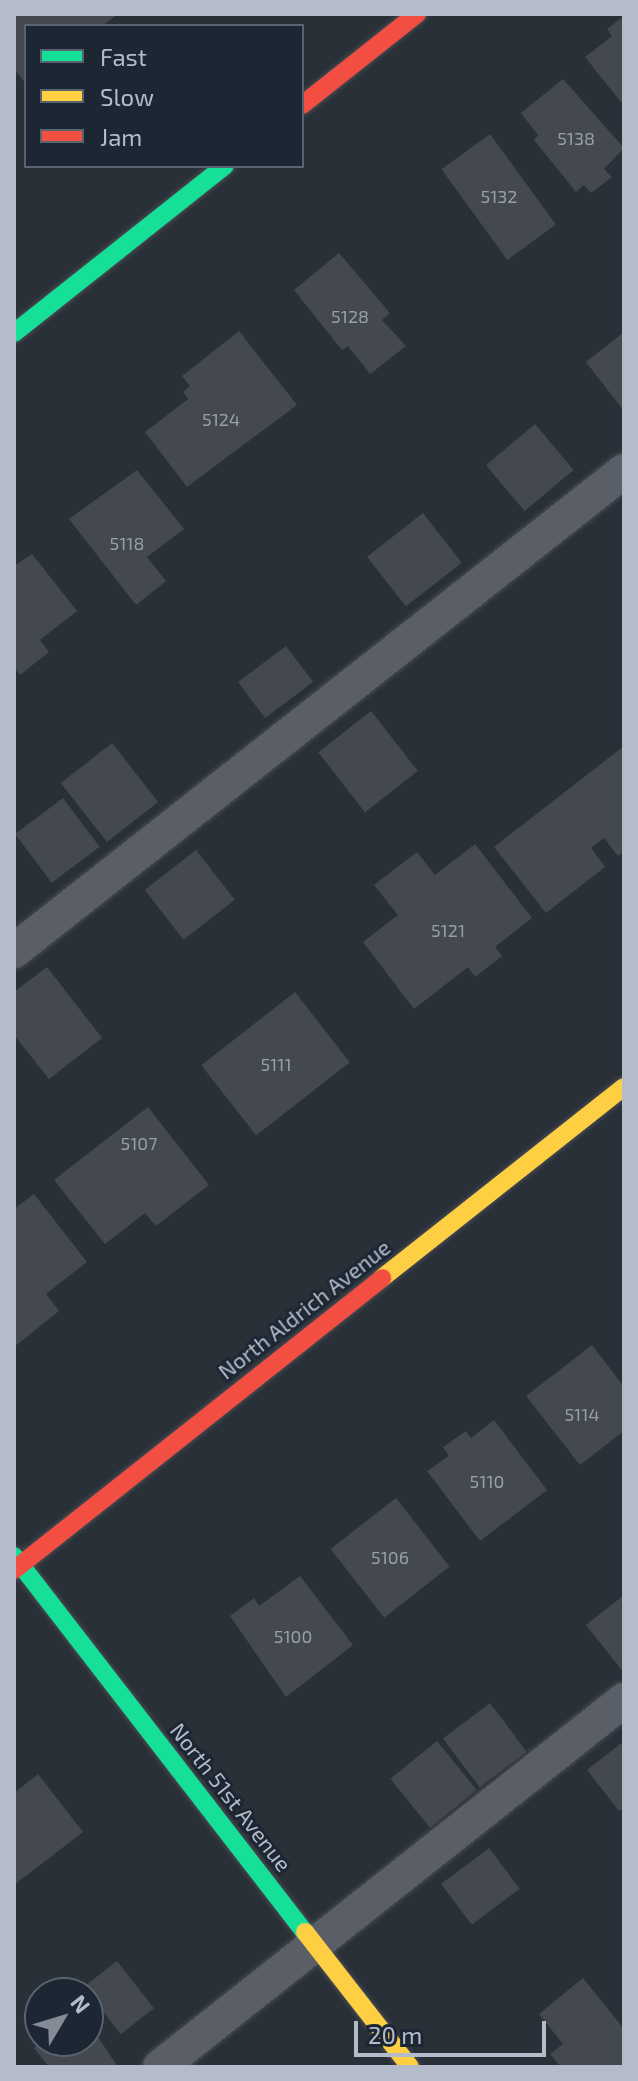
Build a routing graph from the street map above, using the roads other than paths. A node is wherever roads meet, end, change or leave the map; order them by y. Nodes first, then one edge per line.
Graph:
1 (417, 14) edge
2 (304, 103) edge
3 (222, 168) edge
4 (14, 333) edge
5 (624, 471) edge
6 (14, 951) edge
7 (624, 1087) edge
8 (16, 1563) edge
9 (624, 1700) edge
10 (314, 1944) junction
11 (160, 2067) edge
12 (410, 2067) edge

1 - 2 street
3 - 4 street
5 - 6 lane
7 - 8 street, North Aldrich Avenue
8 - 10 street, North 51st Avenue
9 - 10 lane
10 - 11 lane
10 - 12 street, North 51st Avenue

